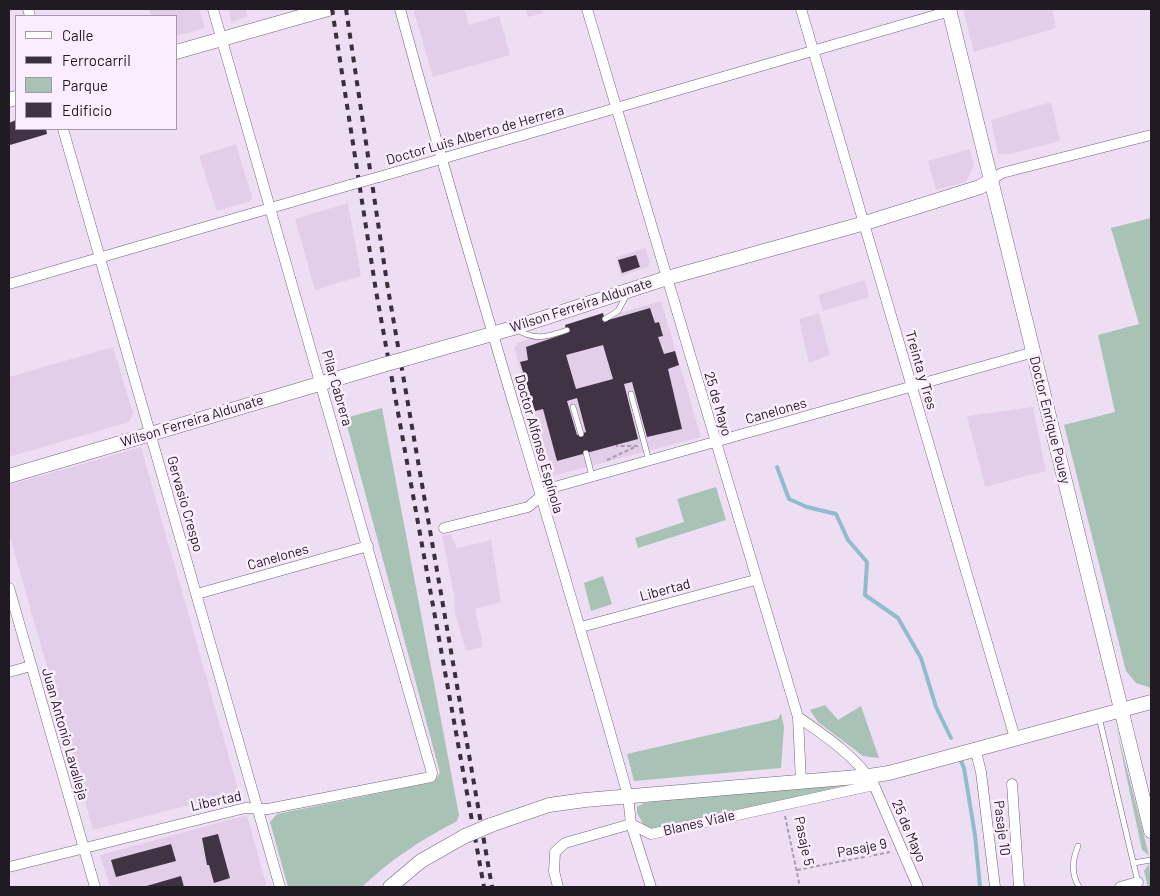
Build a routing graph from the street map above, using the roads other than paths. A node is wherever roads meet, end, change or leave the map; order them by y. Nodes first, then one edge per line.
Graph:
1 (213, 9) edge
2 (400, 9) edge
3 (586, 9) edge
4 (801, 9) edge
5 (325, 10) edge
6 (949, 10) edge
7 (221, 39) junction
8 (814, 50) junction
9 (178, 51) edge
10 (617, 108) junction
11 (63, 130) edge
12 (1151, 135) edge
13 (440, 159) junction
14 (991, 180) junction
15 (270, 210) junction
16 (865, 223) junction
17 (101, 259) junction
18 (667, 278) junction
19 (9, 284) edge
20 (630, 290) junction
21 (605, 320) dead end
22 (513, 328) junction
23 (567, 330) dead end
24 (492, 333) junction
25 (1034, 352) junction
26 (321, 382) junction
27 (912, 387) junction
28 (631, 394) dead end
29 (573, 407) dead end
30 (151, 433) junction
31 (581, 434) dead end
32 (715, 443) junction
33 (586, 453) dead end
34 (649, 461) junction
35 (9, 476) edge
36 (592, 477) junction
37 (540, 497) junction
38 (444, 528) dead end
39 (368, 546) junction
40 (756, 580) junction
41 (9, 588) edge
42 (197, 594) junction
43 (581, 627) junction
44 (31, 666) junction
45 (9, 672) edge
46 (1151, 702) edge
47 (1120, 709) junction
48 (1098, 714) junction
49 (798, 717) junction
50 (1015, 738) junction
51 (975, 749) junction
52 (981, 772) junction
53 (431, 776) joint
54 (871, 781) junction
55 (801, 782) junction
56 (1012, 784) dead end
57 (628, 796) junction
58 (258, 809) junction
59 (631, 824) junction
60 (1151, 831) edge
61 (1078, 846) dead end
62 (83, 847) junction
63 (1151, 860) edge
64 (1133, 862) junction
65 (9, 867) edge
66 (1138, 885) edge
67 (95, 887) edge
68 (280, 887) edge
69 (390, 887) edge
70 (558, 887) edge
71 (651, 887) edge
72 (918, 887) edge
73 (995, 887) edge
74 (1019, 887) edge
75 (1079, 887) edge
76 (1120, 887) edge

1 - 7 street, Pilar Cabrera
2 - 13 street, Doctor Alfonso Espínola
3 - 10 street, 25 de Mayo
4 - 8 street, Treinta y Tres
5 - 7 street
6 - 8 street, Doctor Luis Alberto de Herrera
6 - 14 street, Doctor Enrique Pouey
7 - 9 street
7 - 15 street, Pilar Cabrera
8 - 10 street, Doctor Luis Alberto de Herrera
8 - 16 street, Treinta y Tres
10 - 13 street, Doctor Luis Alberto de Herrera
10 - 18 street, 25 de Mayo
11 - 17 street, Gervasio Crespo
12 - 14 street, Wilson Ferreira Aldunate
13 - 15 street, Doctor Luis Alberto de Herrera, bridge
13 - 24 street, Doctor Alfonso Espínola
14 - 16 street, Wilson Ferreira Aldunate
14 - 25 street, Doctor Enrique Pouey
15 - 17 street, Doctor Luis Alberto de Herrera
15 - 26 street, Pilar Cabrera
16 - 18 street, Wilson Ferreira Aldunate
16 - 27 street, Treinta y Tres
17 - 19 street, Doctor Luis Alberto de Herrera
17 - 30 street, Gervasio Crespo
18 - 20 street, Wilson Ferreira Aldunate
18 - 32 street, 25 de Mayo
20 - 21 lane
20 - 22 street, Wilson Ferreira Aldunate
22 - 23 lane
22 - 24 street, Wilson Ferreira Aldunate
24 - 26 street, Wilson Ferreira Aldunate, bridge
24 - 37 street, Doctor Alfonso Espínola
25 - 27 street, Canelones
25 - 47 street, Doctor Enrique Pouey
26 - 30 street, Wilson Ferreira Aldunate
26 - 39 street, Pilar Cabrera
27 - 32 street, Canelones
27 - 50 street, Treinta y Tres
28 - 34 lane
29 - 31 lane
30 - 35 street, Wilson Ferreira Aldunate
30 - 42 street, Gervasio Crespo
32 - 34 street, Canelones
32 - 40 street, 25 de Mayo
33 - 36 lane
34 - 36 street, Canelones
36 - 37 street, Canelones
37 - 38 street, Canelones
37 - 43 street, Doctor Alfonso Espínola
39 - 42 street, Canelones
39 - 53 street, Pilar Cabrera
40 - 43 street, Libertad
40 - 49 street, 25 de Mayo
41 - 44 street, Juan Antonio Lavalleja
42 - 58 street, Gervasio Crespo
43 - 57 street, Doctor Alfonso Espínola
44 - 45 street
44 - 62 street, Juan Antonio Lavalleja
46 - 47 street
47 - 48 street
47 - 60 street, Doctor Enrique Pouey
48 - 50 street
48 - 64 lane
49 - 54 street, 25 de Mayo
49 - 55 street
50 - 51 street
51 - 52 street, Pasaje 10
51 - 52 street, Pasaje 10
51 - 54 street
52 - 73 street, Pasaje 10
53 - 58 street, Libertad
54 - 55 street
54 - 59 street, Blanes Viale
54 - 72 street, 25 de Mayo
55 - 57 street
56 - 74 street
57 - 59 street, Doctor Alfonso Espínola
57 - 69 street, bridge
58 - 62 street, Libertad
58 - 68 street, Gervasio Crespo
59 - 70 street
59 - 71 street, Doctor Alfonso Espínola
61 - 75 lane
62 - 65 street, Libertad
62 - 67 street, Juan Antonio Lavalleja
63 - 64 lane
64 - 66 lane
66 - 76 street

